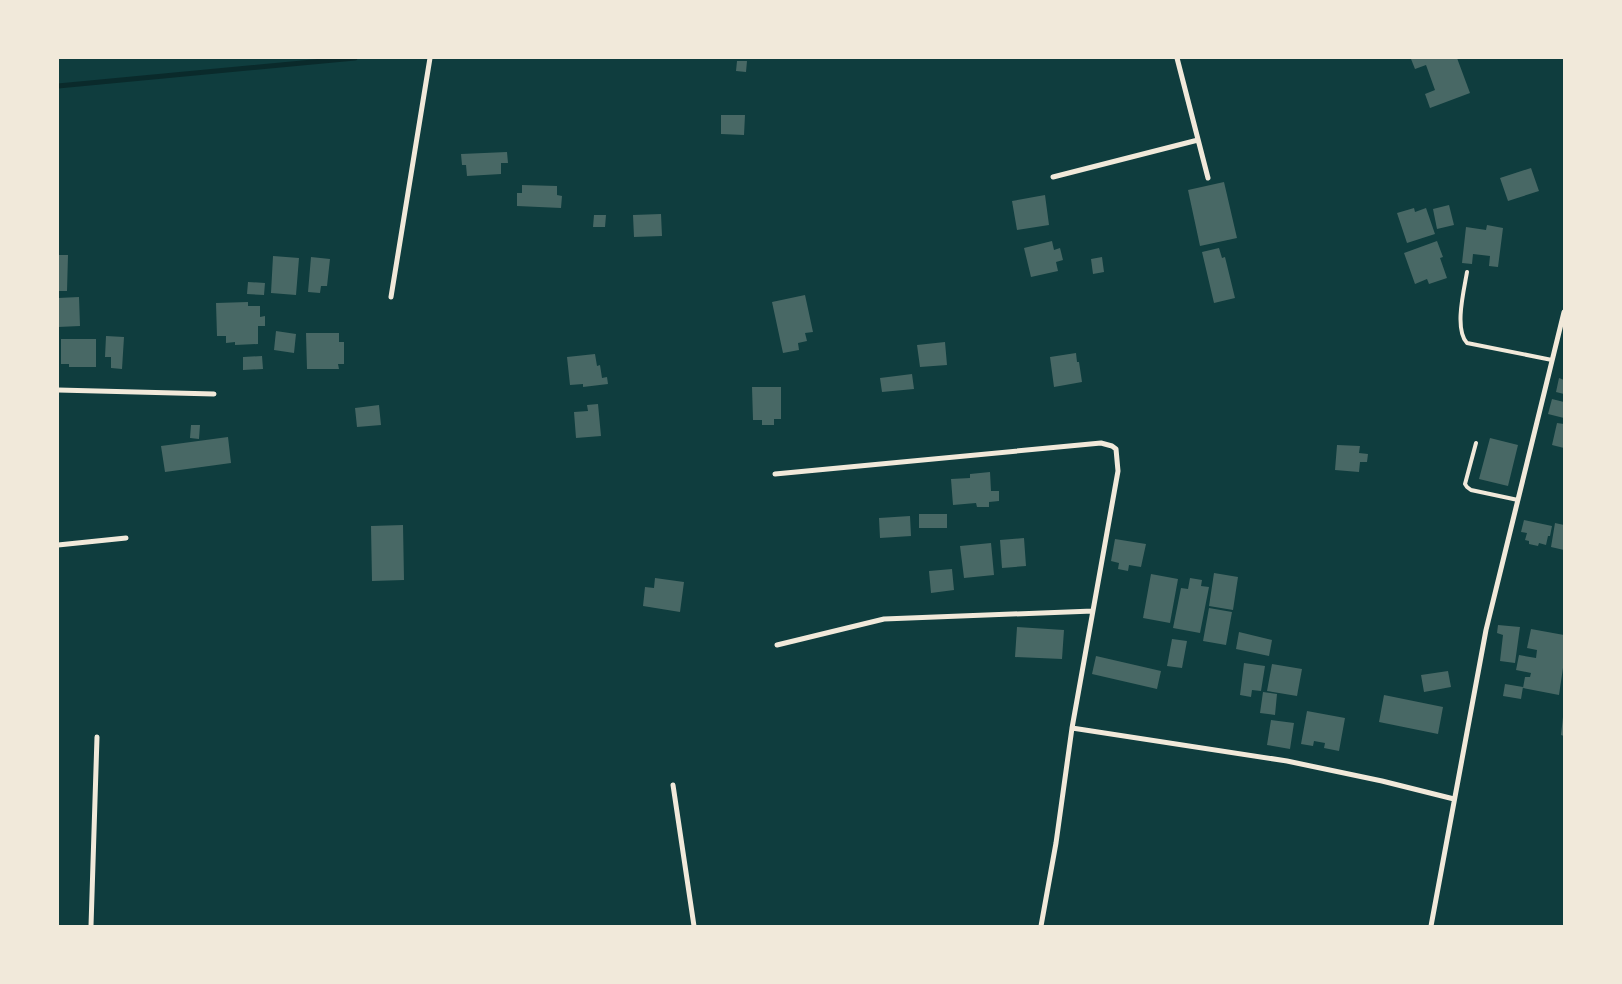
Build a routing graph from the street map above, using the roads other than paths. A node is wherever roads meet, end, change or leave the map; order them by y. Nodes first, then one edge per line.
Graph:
1 (1177, 58) edge
2 (430, 60) edge
3 (1198, 140) junction
4 (1053, 177) dead end
5 (1208, 178) dead end
6 (1467, 272) dead end
7 (391, 297) dead end
8 (1564, 312) edge
9 (1552, 360) junction
10 (58, 390) edge
11 (214, 394) dead end
12 (1476, 443) dead end
13 (774, 474) dead end
14 (1518, 500) junction
15 (126, 538) dead end
16 (58, 545) edge
17 (1093, 611) junction
18 (777, 645) dead end
19 (1072, 728) junction
20 (97, 737) dead end
21 (673, 784) dead end
22 (1454, 799) junction
23 (91, 926) edge
24 (694, 926) edge
25 (1041, 926) edge
26 (1431, 926) edge

1 - 3 street
2 - 7 street
3 - 4 street
3 - 5 street
6 - 9 lane
8 - 9 street
9 - 14 street
10 - 11 street
12 - 14 lane
13 - 17 street
14 - 22 street
15 - 16 street
17 - 18 street
17 - 19 street
19 - 22 street
19 - 25 street
20 - 23 street
21 - 24 street
22 - 26 street

